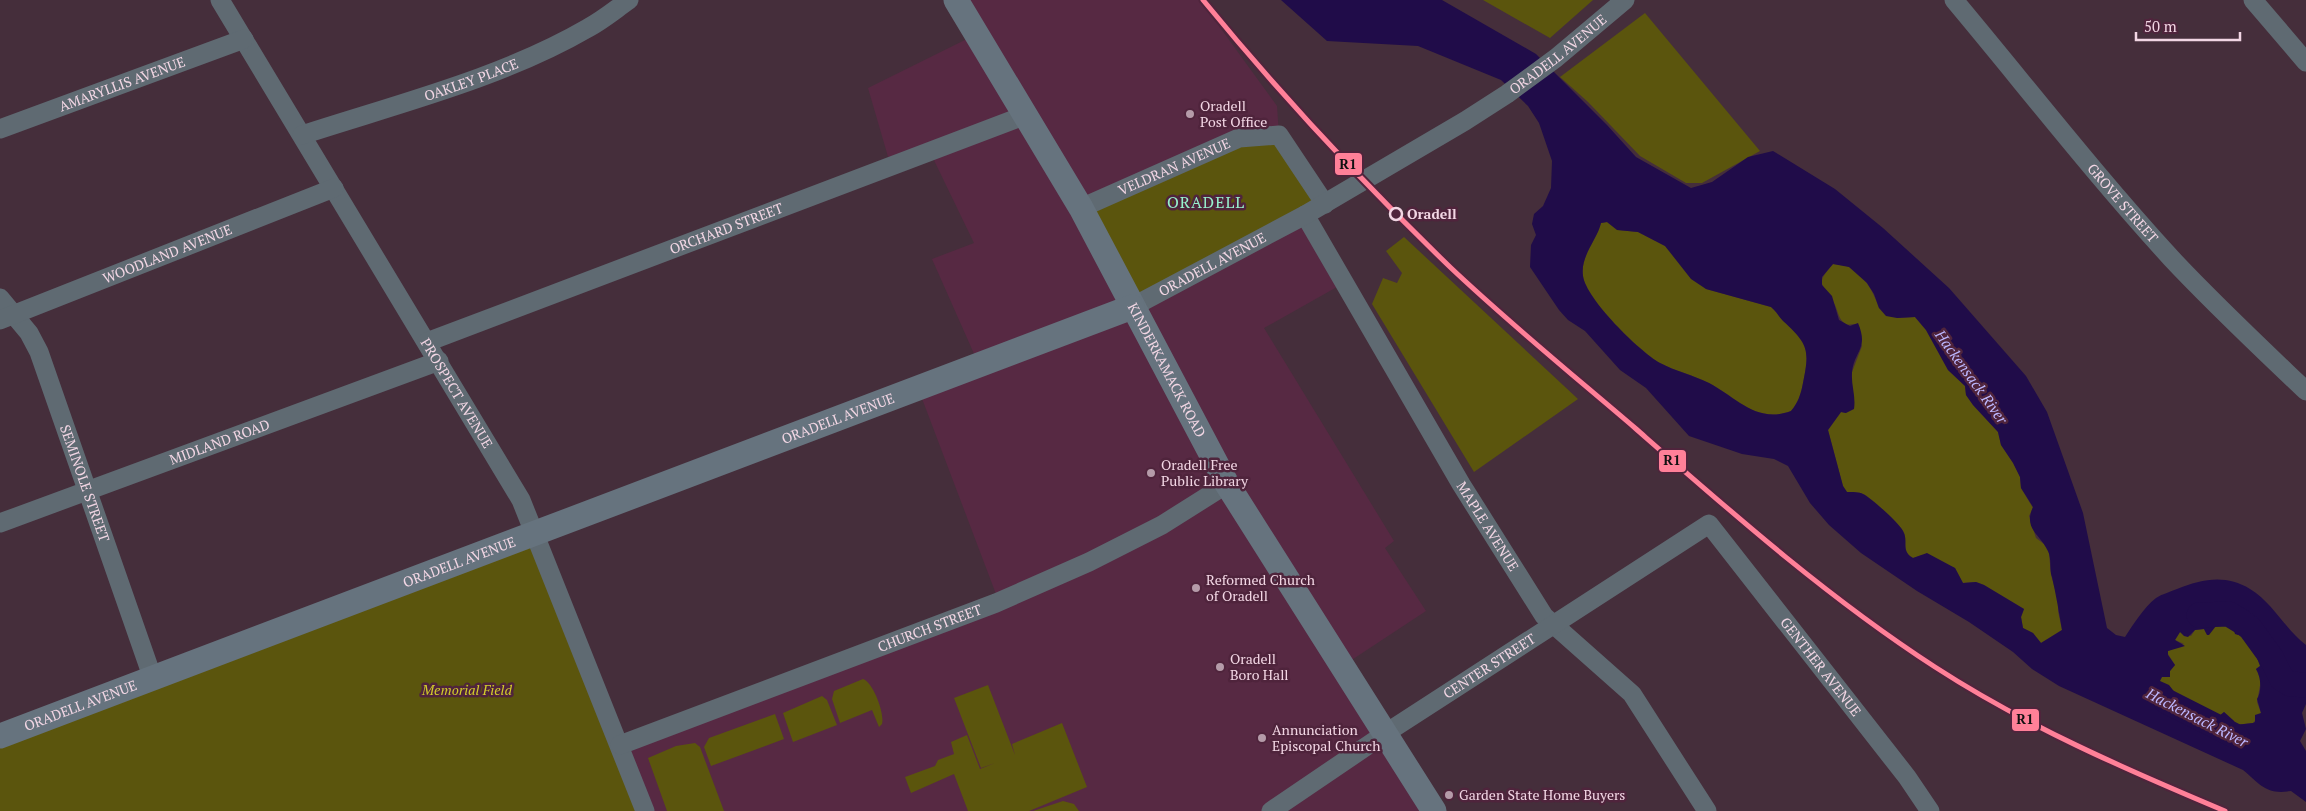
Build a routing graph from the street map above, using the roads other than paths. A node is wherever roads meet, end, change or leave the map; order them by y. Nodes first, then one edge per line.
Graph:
1 (220, 0) edge
2 (630, 0) edge
3 (956, 0) edge
4 (1625, 0) edge
5 (1954, 0) edge
6 (2252, 0) edge
7 (244, 39) junction
8 (2306, 62) edge
9 (1026, 115) junction
10 (0, 129) edge
11 (302, 134) junction
12 (334, 188) junction
13 (1325, 204) junction
14 (1080, 208) junction
15 (1305, 215) junction
16 (0, 298) edge
17 (1132, 307) junction
18 (7, 317) edge
19 (427, 342) junction
20 (439, 362) junction
21 (2306, 391) edge
22 (1227, 484) junction
23 (88, 489) junction
24 (0, 523) edge
25 (1709, 524) joint
26 (534, 534) junction
27 (1554, 625) junction
28 (153, 679) junction
29 (1386, 733) junction
30 (0, 736) edge
31 (620, 745) junction
32 (644, 811) edge
33 (1271, 811) edge
34 (1434, 811) edge
35 (1707, 811) edge
36 (1930, 811) edge

1 - 7 street, PROSPECT AVENUE
2 - 11 street, OAKLEY PLACE
3 - 9 main road, KINDERKAMACK ROAD
4 - 13 street, ORADELL AVENUE
5 - 21 street, GROVE STREET
6 - 8 street
7 - 10 street, AMARYLLIS AVENUE
7 - 11 street, PROSPECT AVENUE
9 - 14 main road, KINDERKAMACK ROAD
9 - 19 street, ORCHARD STREET
11 - 12 street, PROSPECT AVENUE
12 - 18 street, WOODLAND AVENUE
12 - 19 street, PROSPECT AVENUE
13 - 14 street, VELDRAN AVENUE
13 - 15 street, ORADELL AVENUE
14 - 17 main road, KINDERKAMACK ROAD
15 - 17 street, ORADELL AVENUE
15 - 27 street, MAPLE AVENUE
16 - 18 street, SEMINOLE STREET
17 - 22 main road, KINDERKAMACK ROAD
17 - 26 main road, ORADELL AVENUE
18 - 23 street, SEMINOLE STREET
19 - 20 street, PROSPECT AVENUE
20 - 23 street, MIDLAND ROAD
20 - 26 street, PROSPECT AVENUE
22 - 29 main road, KINDERKAMACK ROAD
22 - 31 street, CHURCH STREET
23 - 24 street, MIDLAND ROAD
23 - 28 street, SEMINOLE STREET
25 - 27 street, CENTER STREET
25 - 36 street, GENTHER AVENUE
26 - 28 main road, ORADELL AVENUE
26 - 31 street, PROSPECT AVENUE
27 - 29 street, CENTER STREET
27 - 35 street, MAPLE AVENUE
28 - 30 main road, ORADELL AVENUE
29 - 33 street, CENTER STREET
29 - 34 main road, KINDERKAMACK ROAD
31 - 32 street, PROSPECT AVENUE

